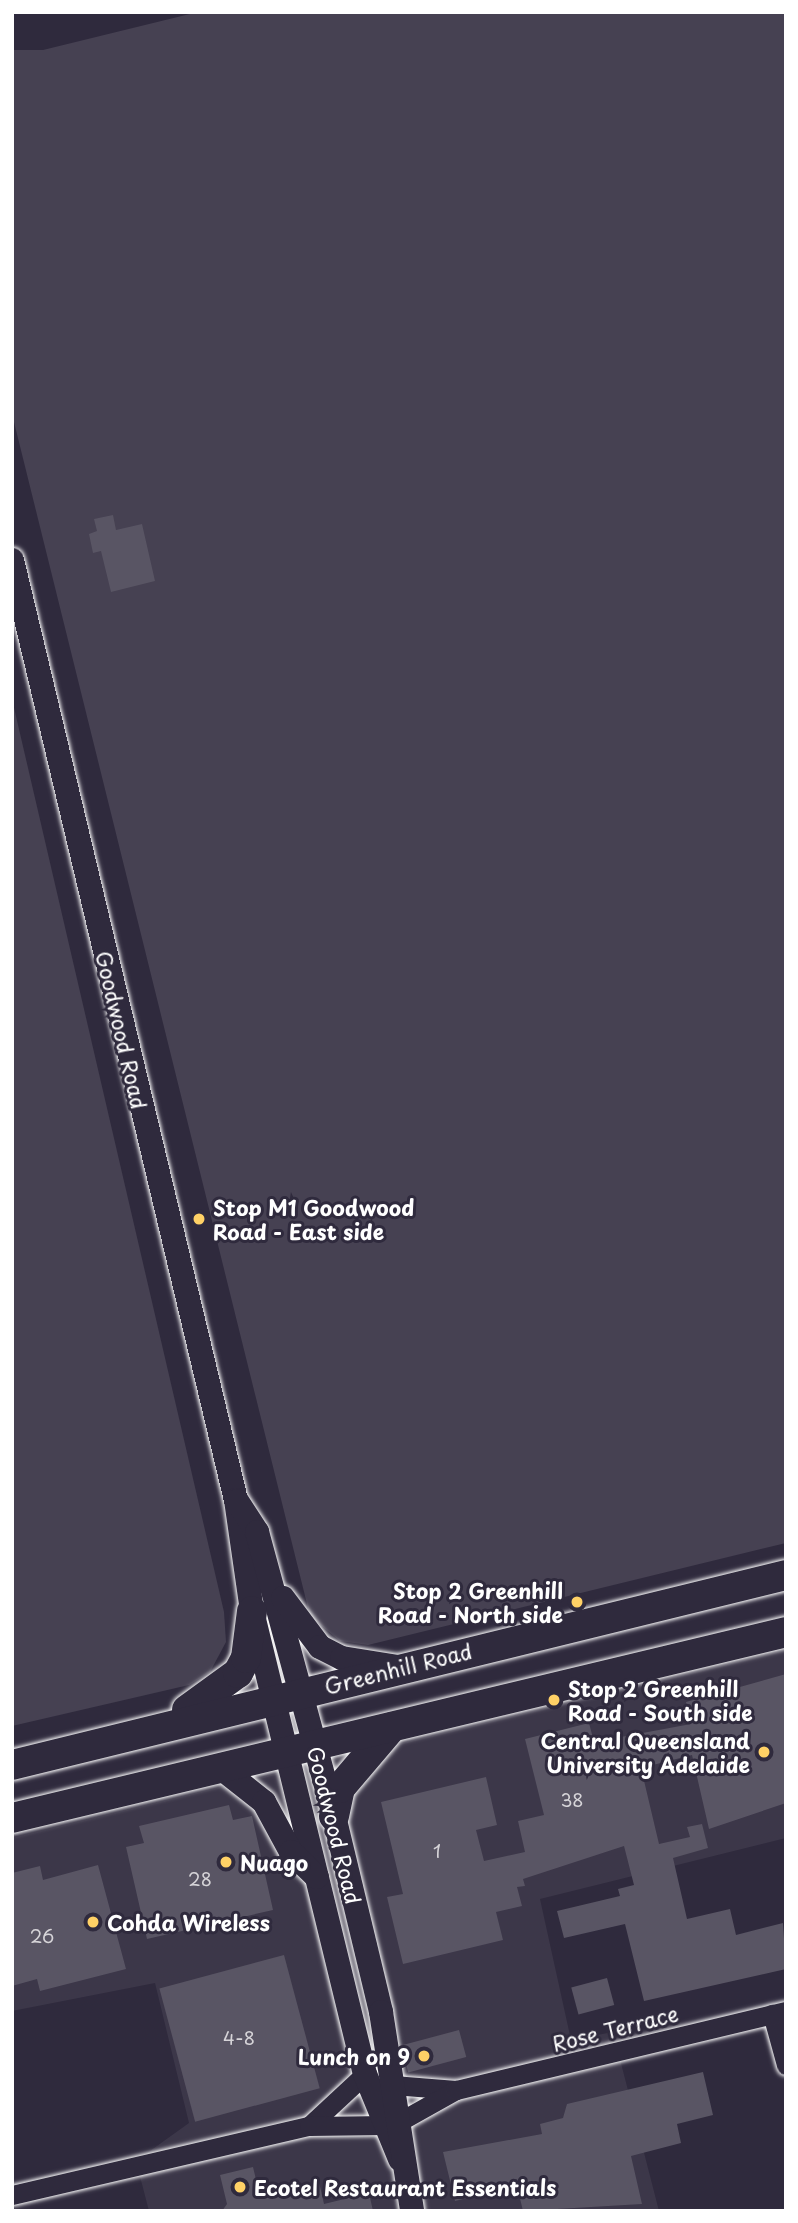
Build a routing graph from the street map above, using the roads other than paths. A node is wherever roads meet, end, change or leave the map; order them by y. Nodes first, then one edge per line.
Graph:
1 (12, 560) edge
2 (236, 1500) junction
3 (786, 1575) edge
4 (270, 1577) junction
5 (251, 1611) junction
6 (786, 1632) edge
7 (398, 1667) junction
8 (287, 1695) junction
9 (392, 1727) junction
10 (143, 1731) junction
11 (315, 1746) junction
12 (287, 1753) junction
13 (12, 1765) edge
14 (221, 1768) junction
15 (334, 1816) junction
16 (12, 1818) edge
17 (318, 1878) junction
18 (779, 2012) edge
19 (785, 2057) edge
20 (365, 2074) junction
21 (393, 2085) junction
22 (456, 2090) junction
23 (392, 2124) junction
24 (309, 2126) junction
25 (12, 2195) edge
26 (412, 2211) edge

1 - 2 main road, Goodwood Road
2 - 4 main road, Goodwood Road
2 - 5 main road, Goodwood Road
3 - 7 highway, Greenhill Road
4 - 7 main road
4 - 8 main road, Goodwood Road
5 - 8 main road, Goodwood Road
5 - 10 highway
6 - 9 highway
7 - 8 highway, Greenhill Road
8 - 10 highway, Greenhill Road
8 - 11 main road, Goodwood Road
8 - 12 main road, Goodwood Road
9 - 11 highway
9 - 15 highway
10 - 13 highway, Greenhill Road
11 - 12 highway
11 - 15 main road, Goodwood Road
12 - 14 highway
12 - 17 main road, Goodwood Road
14 - 16 highway
14 - 17 main road
15 - 21 main road, Goodwood Road
17 - 20 main road, Goodwood Road
18 - 19 street
18 - 22 street, Rose Terrace
20 - 23 main road, Goodwood Road
20 - 24 street, Rose Terrace
21 - 22 street, Rose Terrace
21 - 23 main road, Goodwood Road
22 - 23 street, Rose Terrace
23 - 24 street, Rose Terrace
23 - 26 main road, Goodwood Road
24 - 25 street, Rose Terrace

